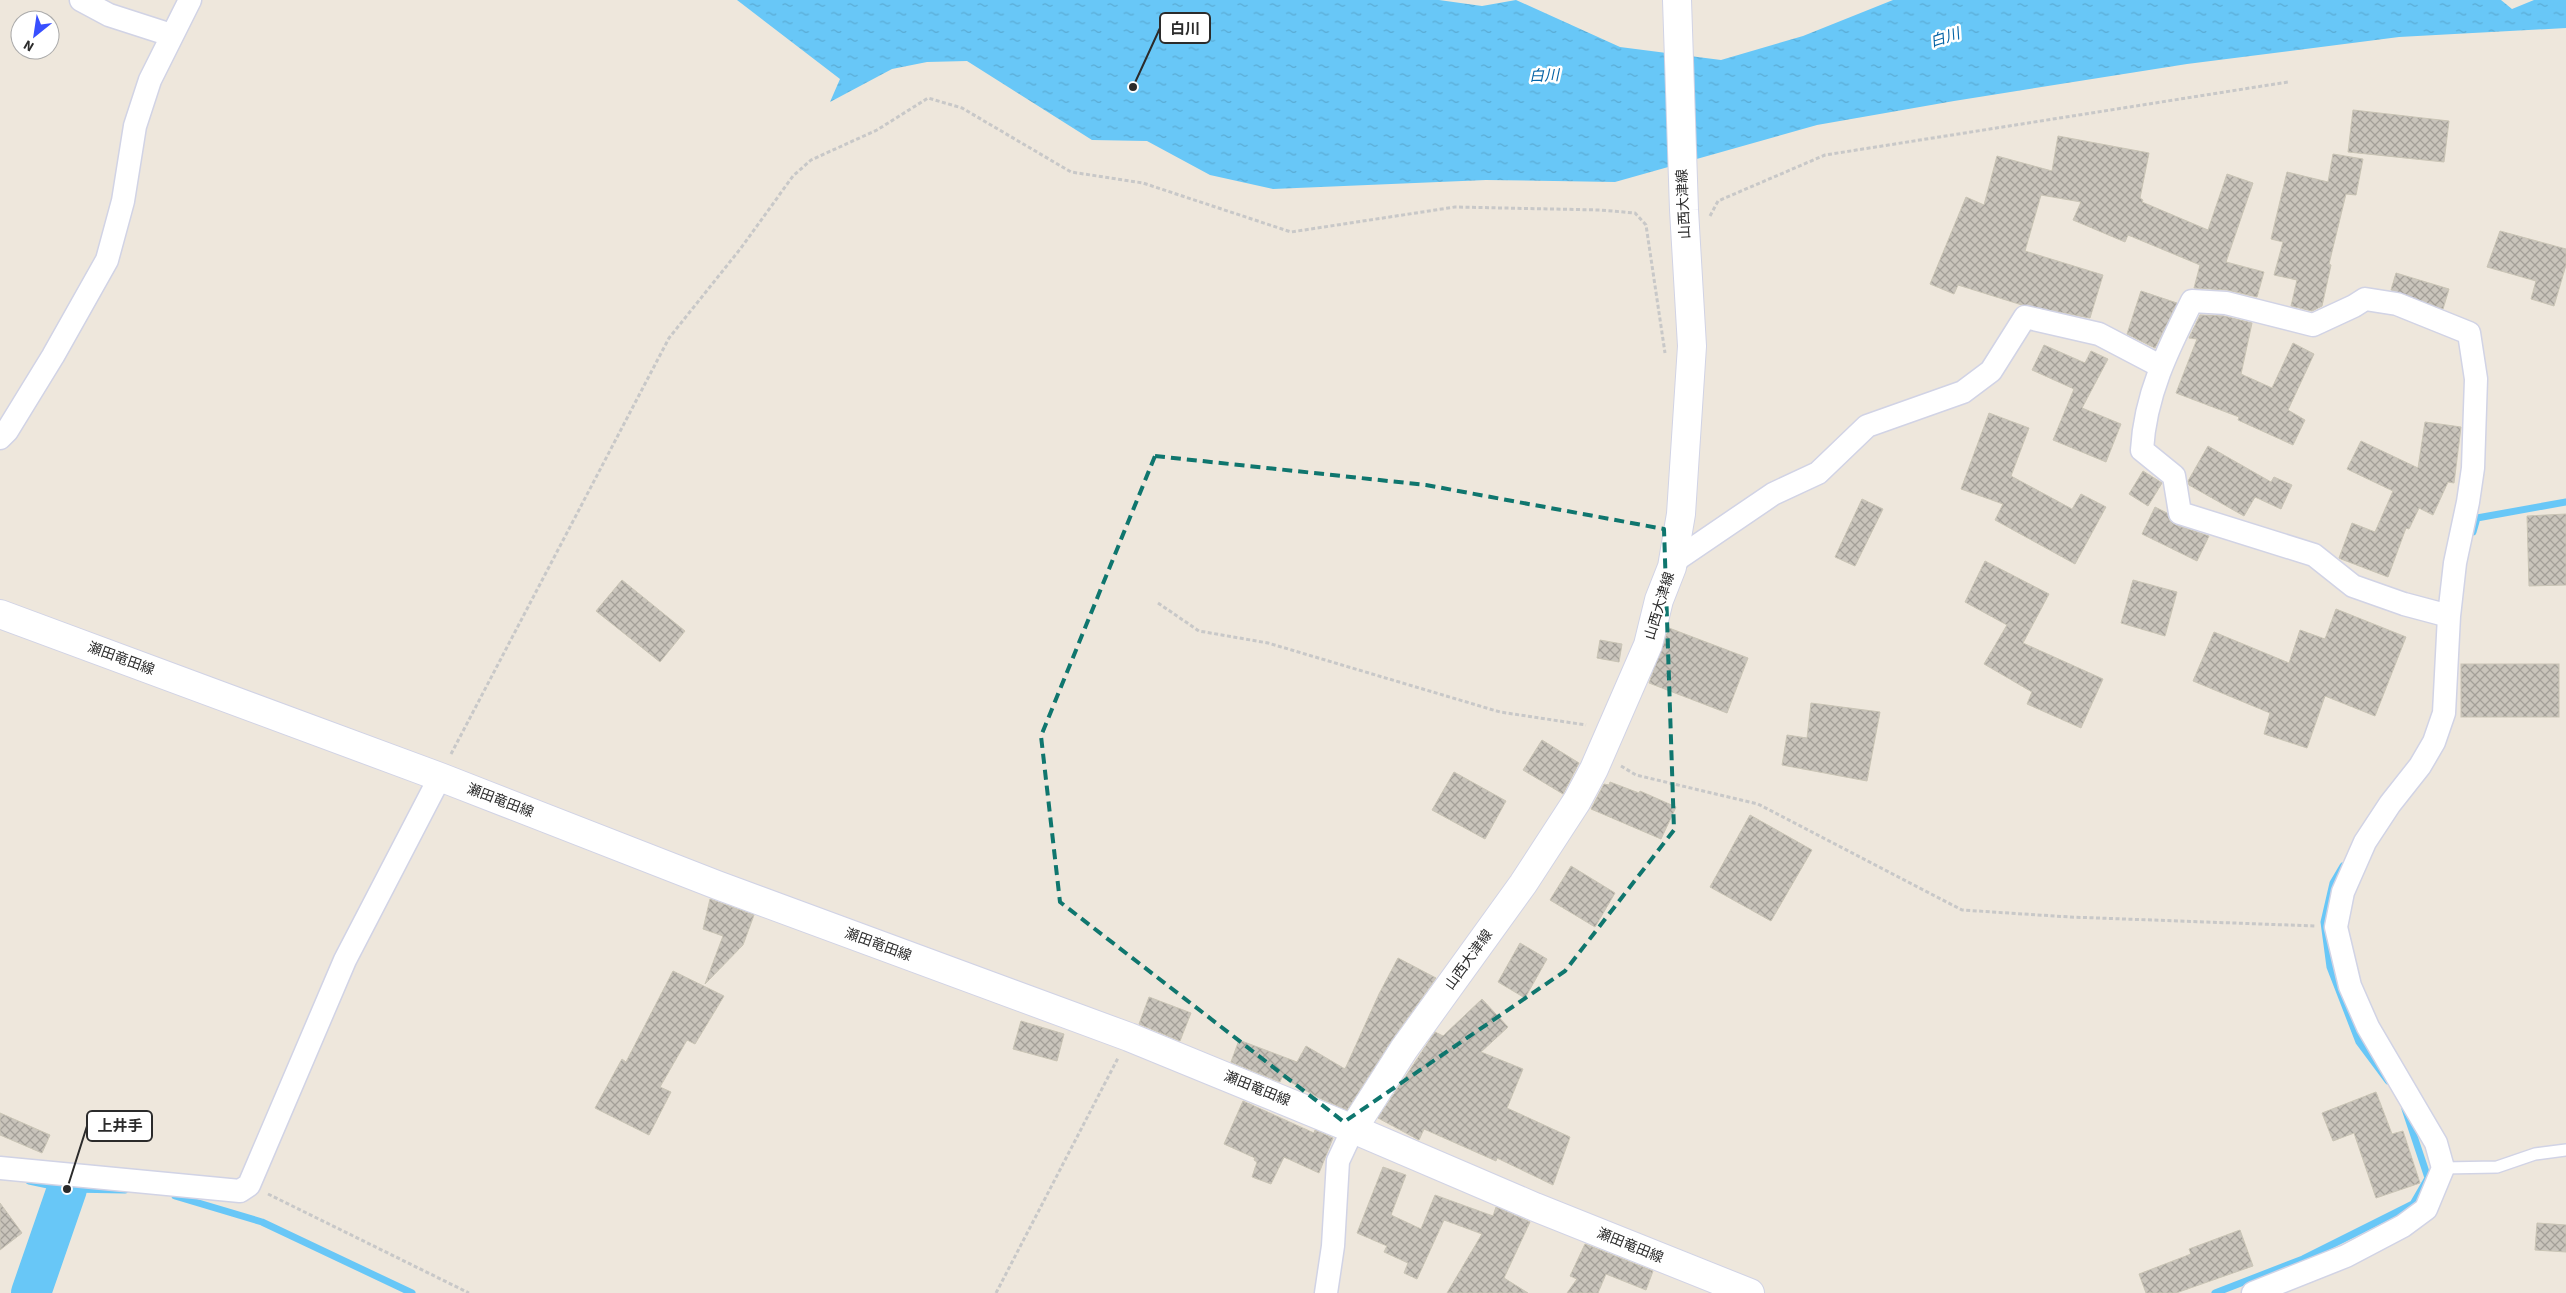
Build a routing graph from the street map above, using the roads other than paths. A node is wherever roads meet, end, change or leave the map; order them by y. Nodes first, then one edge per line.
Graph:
1 (81, 0) edge
2 (190, 0) edge
3 (1677, 0) edge
4 (172, 36) junction
5 (2160, 366) junction
6 (0, 438) edge
7 (1672, 567) junction
8 (0, 614) edge
9 (2449, 616) junction
10 (440, 777) junction
11 (1353, 1129) junction
12 (2566, 1150) edge
13 (0, 1168) edge
14 (2443, 1168) junction
15 (1326, 1293) edge
16 (1750, 1293) edge
17 (2253, 1293) edge

1 - 4 street
2 - 4 street
3 - 7 main road, 山西大津線
4 - 6 street
5 - 7 street
5 - 9 street
5 - 9 street
7 - 11 main road, 山西大津線
8 - 10 main road, 瀬田竜田線
9 - 14 street
10 - 11 main road, 瀬田竜田線
10 - 13 street
11 - 15 street
11 - 16 main road, 瀬田竜田線
12 - 14 lane
14 - 17 street

